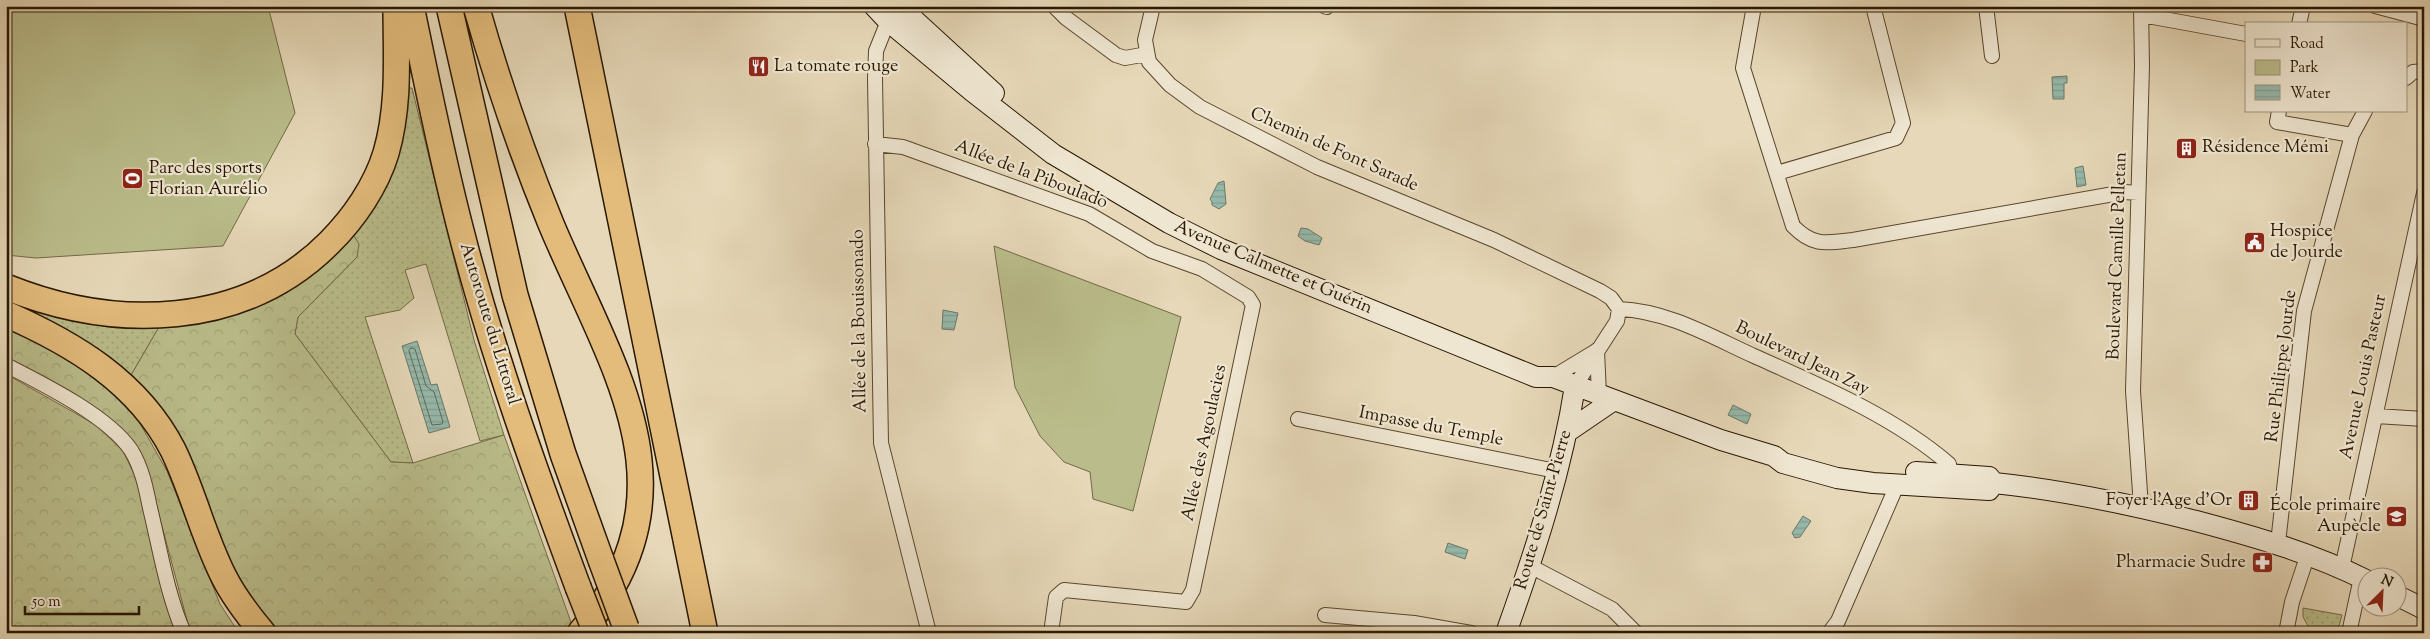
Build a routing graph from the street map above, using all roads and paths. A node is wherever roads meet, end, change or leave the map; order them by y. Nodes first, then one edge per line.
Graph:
1 (396, 6) edge
2 (411, 6) edge
3 (449, 6) edge
4 (476, 6) edge
5 (577, 6) edge
6 (874, 6) edge
7 (1054, 6) edge
8 (1153, 6) edge
9 (1754, 6) edge
10 (1872, 6) edge
11 (1986, 6) edge
12 (2303, 6) edge
13 (2377, 7) edge
14 (891, 11) edge
15 (2142, 11) edge
16 (2424, 19) edge
17 (2299, 22) edge
18 (2245, 34) edge
19 (1147, 54) junction
20 (1992, 56) dead end
21 (2424, 71) edge
22 (2408, 76) edge
23 (2364, 112) edge
24 (2278, 117) edge
25 (2352, 135) junction
26 (875, 144) junction
27 (1777, 173) junction
28 (2138, 193) junction
29 (2424, 193) edge
30 (6, 287) edge
31 (1248, 297) joint
32 (1619, 308) junction
33 (6, 314) edge
34 (1597, 350) junction
35 (6, 365) edge
36 (1553, 377) junction
37 (1575, 386) junction
38 (1606, 398) junction
39 (2376, 416) junction
40 (1298, 419) dead end
41 (2424, 419) edge
42 (1567, 432) junction
43 (1556, 472) junction
44 (1898, 478) junction
45 (1949, 481) junction
46 (2141, 507) junction
47 (2278, 543) junction
48 (2308, 554) junction
49 (1530, 566) junction
50 (2342, 568) junction
51 (2358, 577) edge
52 (2408, 601) edge
53 (2358, 603) edge
54 (2424, 609) edge
55 (1324, 615) dead end
56 (627, 630) edge
57 (184, 633) edge
58 (263, 633) edge
59 (580, 633) edge
60 (596, 633) edge
61 (706, 633) edge
62 (929, 633) edge
63 (1051, 633) edge
64 (1471, 633) edge
65 (1506, 633) edge
66 (1636, 633) edge
67 (1829, 633) edge
68 (2286, 633) edge
69 (2350, 633) edge

1 - 30 highway
2 - 60 highway, Autoroute du Littoral, bridge
3 - 56 highway, Autoroute du Littoral, bridge
4 - 59 highway
5 - 61 highway
6 - 14 main road, Avenue Calmette et Guérin
7 - 19 street
8 - 19 street
9 - 27 street
10 - 27 street
11 - 20 street
12 - 17 street
13 - 16 street
14 - 26 street, Allée de la Bouissonado
14 - 36 main road, Avenue Calmette et Guérin
15 - 18 street
15 - 28 street, Boulevard Camille Pelletan
19 - 32 street, Chemin de Font Sarade
21 - 22 street
23 - 25 street, Rue Philippe Jourde
24 - 25 street
25 - 47 street, Rue Philippe Jourde
26 - 31 street, Allée de la Piboulado
26 - 62 street, Allée de la Bouissonado
27 - 28 street
28 - 46 street, Boulevard Camille Pelletan
29 - 39 street, Avenue Louis Pasteur
31 - 63 street, Allée des Agoulacies
32 - 34 street
32 - 45 street, Boulevard Jean Zay
33 - 58 highway
34 - 36 street
34 - 37 street
34 - 38 street
35 - 57 street
36 - 37 main road, Avenue Calmette et Guérin
37 - 38 main road, Avenue Calmette et Guérin
37 - 42 main road, Route de Saint-Pierre
38 - 42 main road
38 - 44 main road, Avenue Calmette et Guérin
39 - 41 street
39 - 50 street, Avenue Louis Pasteur
40 - 43 street, Impasse du Temple
42 - 43 main road, Route de Saint-Pierre
43 - 49 main road, Route de Saint-Pierre
44 - 45 main road, Avenue Calmette et Guérin
44 - 67 street
45 - 46 main road, Avenue Calmette et Guérin
46 - 47 main road, Avenue Calmette et Guérin
47 - 48 main road, Avenue Calmette et Guérin
48 - 50 main road, Avenue Calmette et Guérin
48 - 68 street
49 - 65 main road, Route de Saint-Pierre
49 - 66 street
50 - 51 main road, Avenue Calmette et Guérin
52 - 54 main road
53 - 69 street
55 - 64 street

